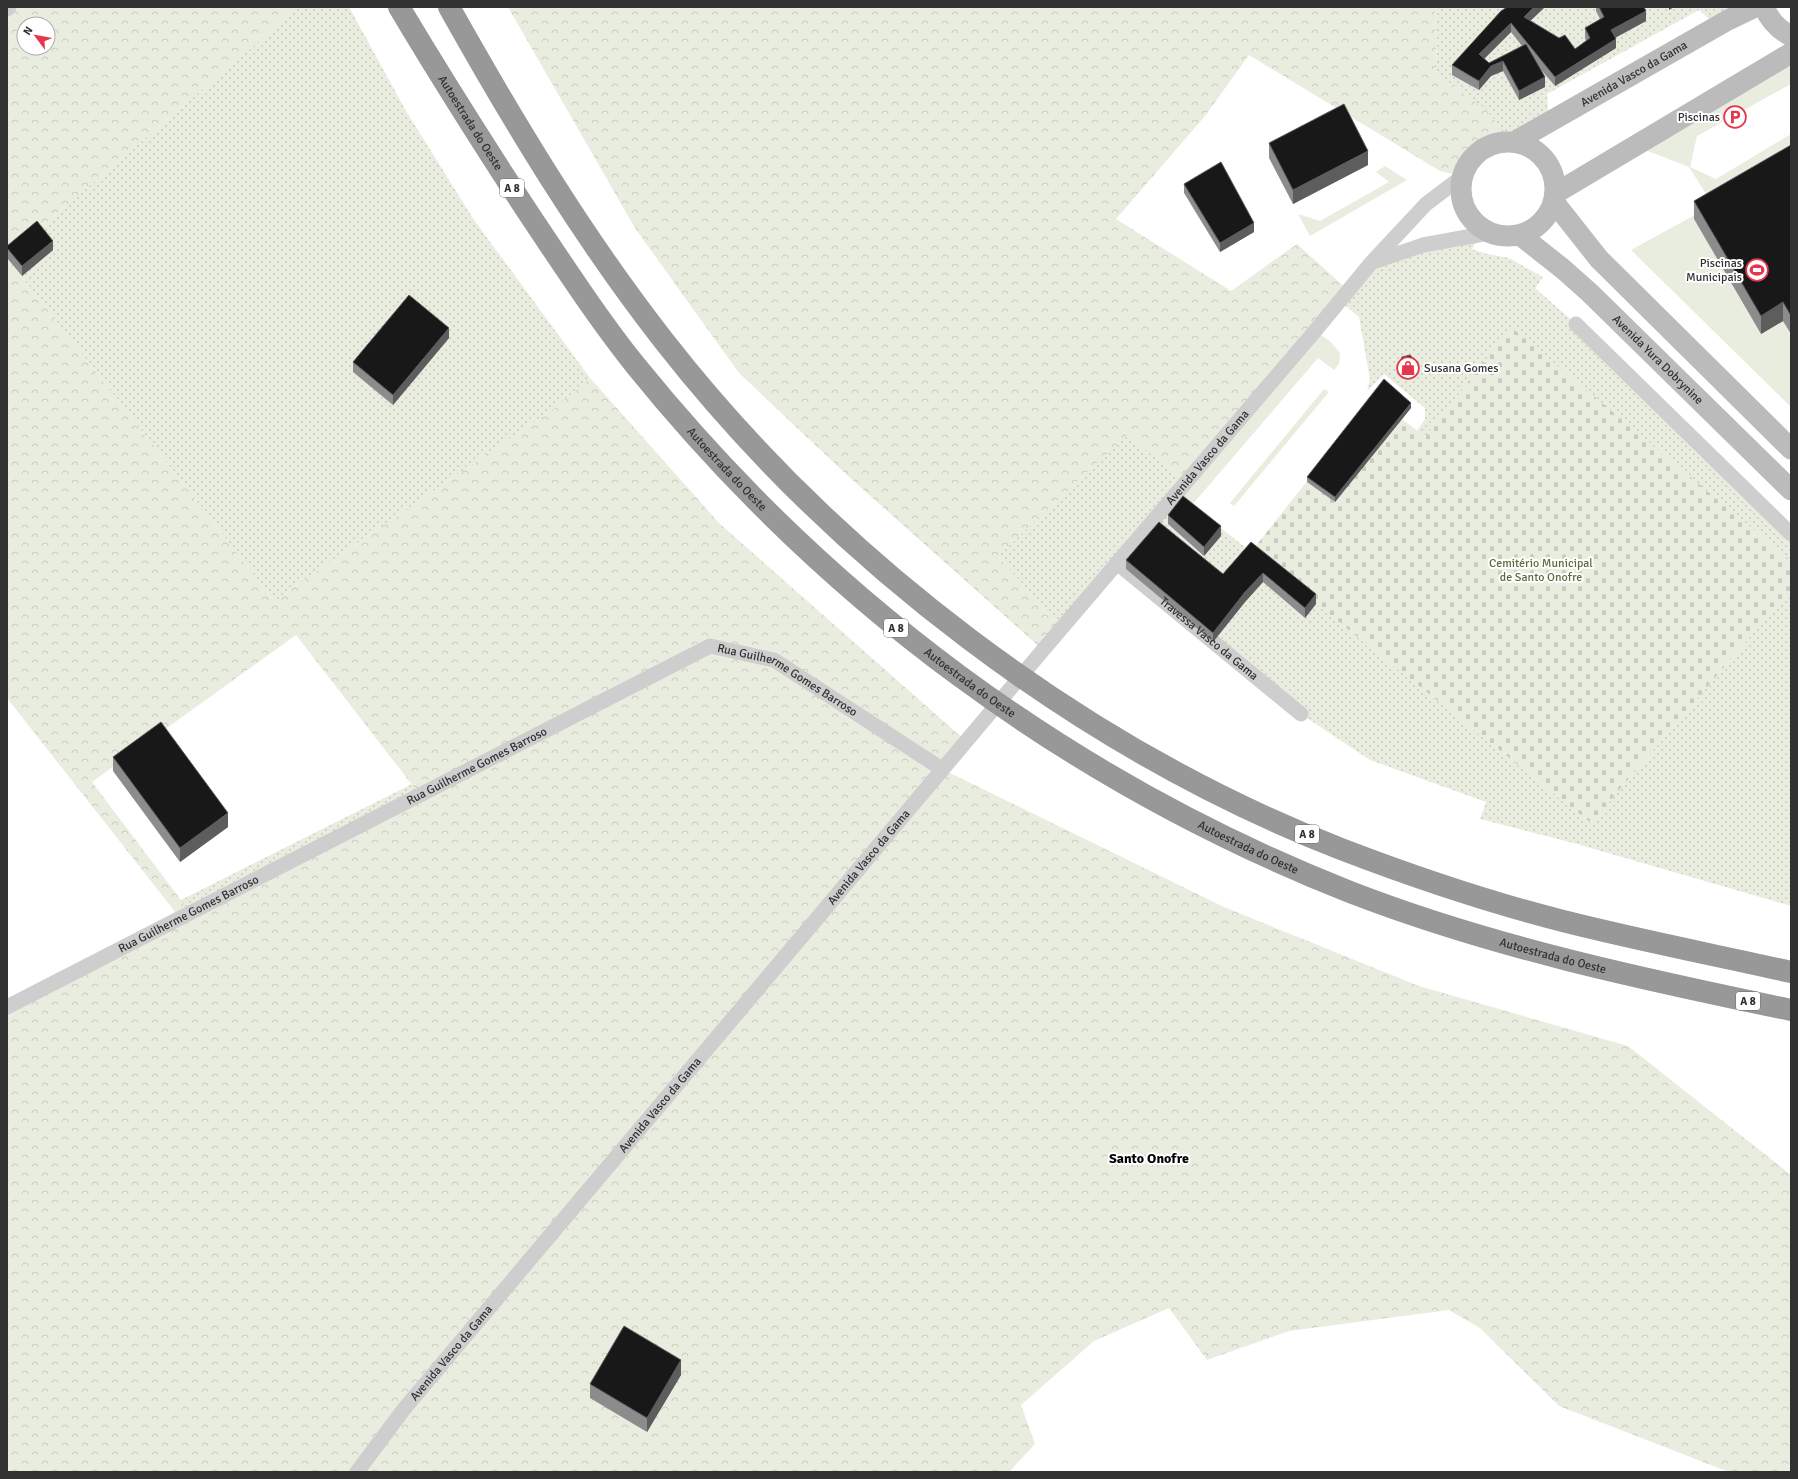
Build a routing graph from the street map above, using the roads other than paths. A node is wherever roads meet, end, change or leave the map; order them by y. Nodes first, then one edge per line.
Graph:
1 (9, 7) edge
2 (399, 7) edge
3 (449, 7) edge
4 (1755, 7) edge
5 (1764, 7) edge
6 (7, 9) edge
7 (1791, 36) edge
8 (1791, 52) edge
9 (1514, 142) junction
10 (1462, 176) junction
11 (1555, 197) junction
12 (1489, 233) junction
13 (1520, 235) junction
14 (1371, 263) junction
15 (1576, 324) dead end
16 (1791, 449) edge
17 (1791, 490) edge
18 (1791, 534) edge
19 (1117, 563) junction
20 (1301, 714) dead end
21 (942, 769) junction
22 (1791, 972) edge
23 (7, 1007) edge
24 (1791, 1010) edge
25 (357, 1472) edge

1 - 6 street
2 - 24 highway, Autoestrada do Oeste / A 8
3 - 22 highway, A 8
4 - 9 main road, Avenida Vasco da Gama
5 - 7 main road
8 - 11 main road
9 - 10 main road
9 - 11 main road
10 - 12 main road
10 - 14 street, Avenida Vasco da Gama
11 - 13 main road
11 - 16 main road
12 - 13 main road
12 - 14 street
13 - 17 main road, Avenida Yura Dobrynine
14 - 19 street, Avenida Vasco da Gama
15 - 18 street
19 - 20 street, Travessa Vasco da Gama
19 - 21 street, Avenida Vasco da Gama
21 - 23 street, Rua Guilherme Gomes Barroso
21 - 25 street, Avenida Vasco da Gama

